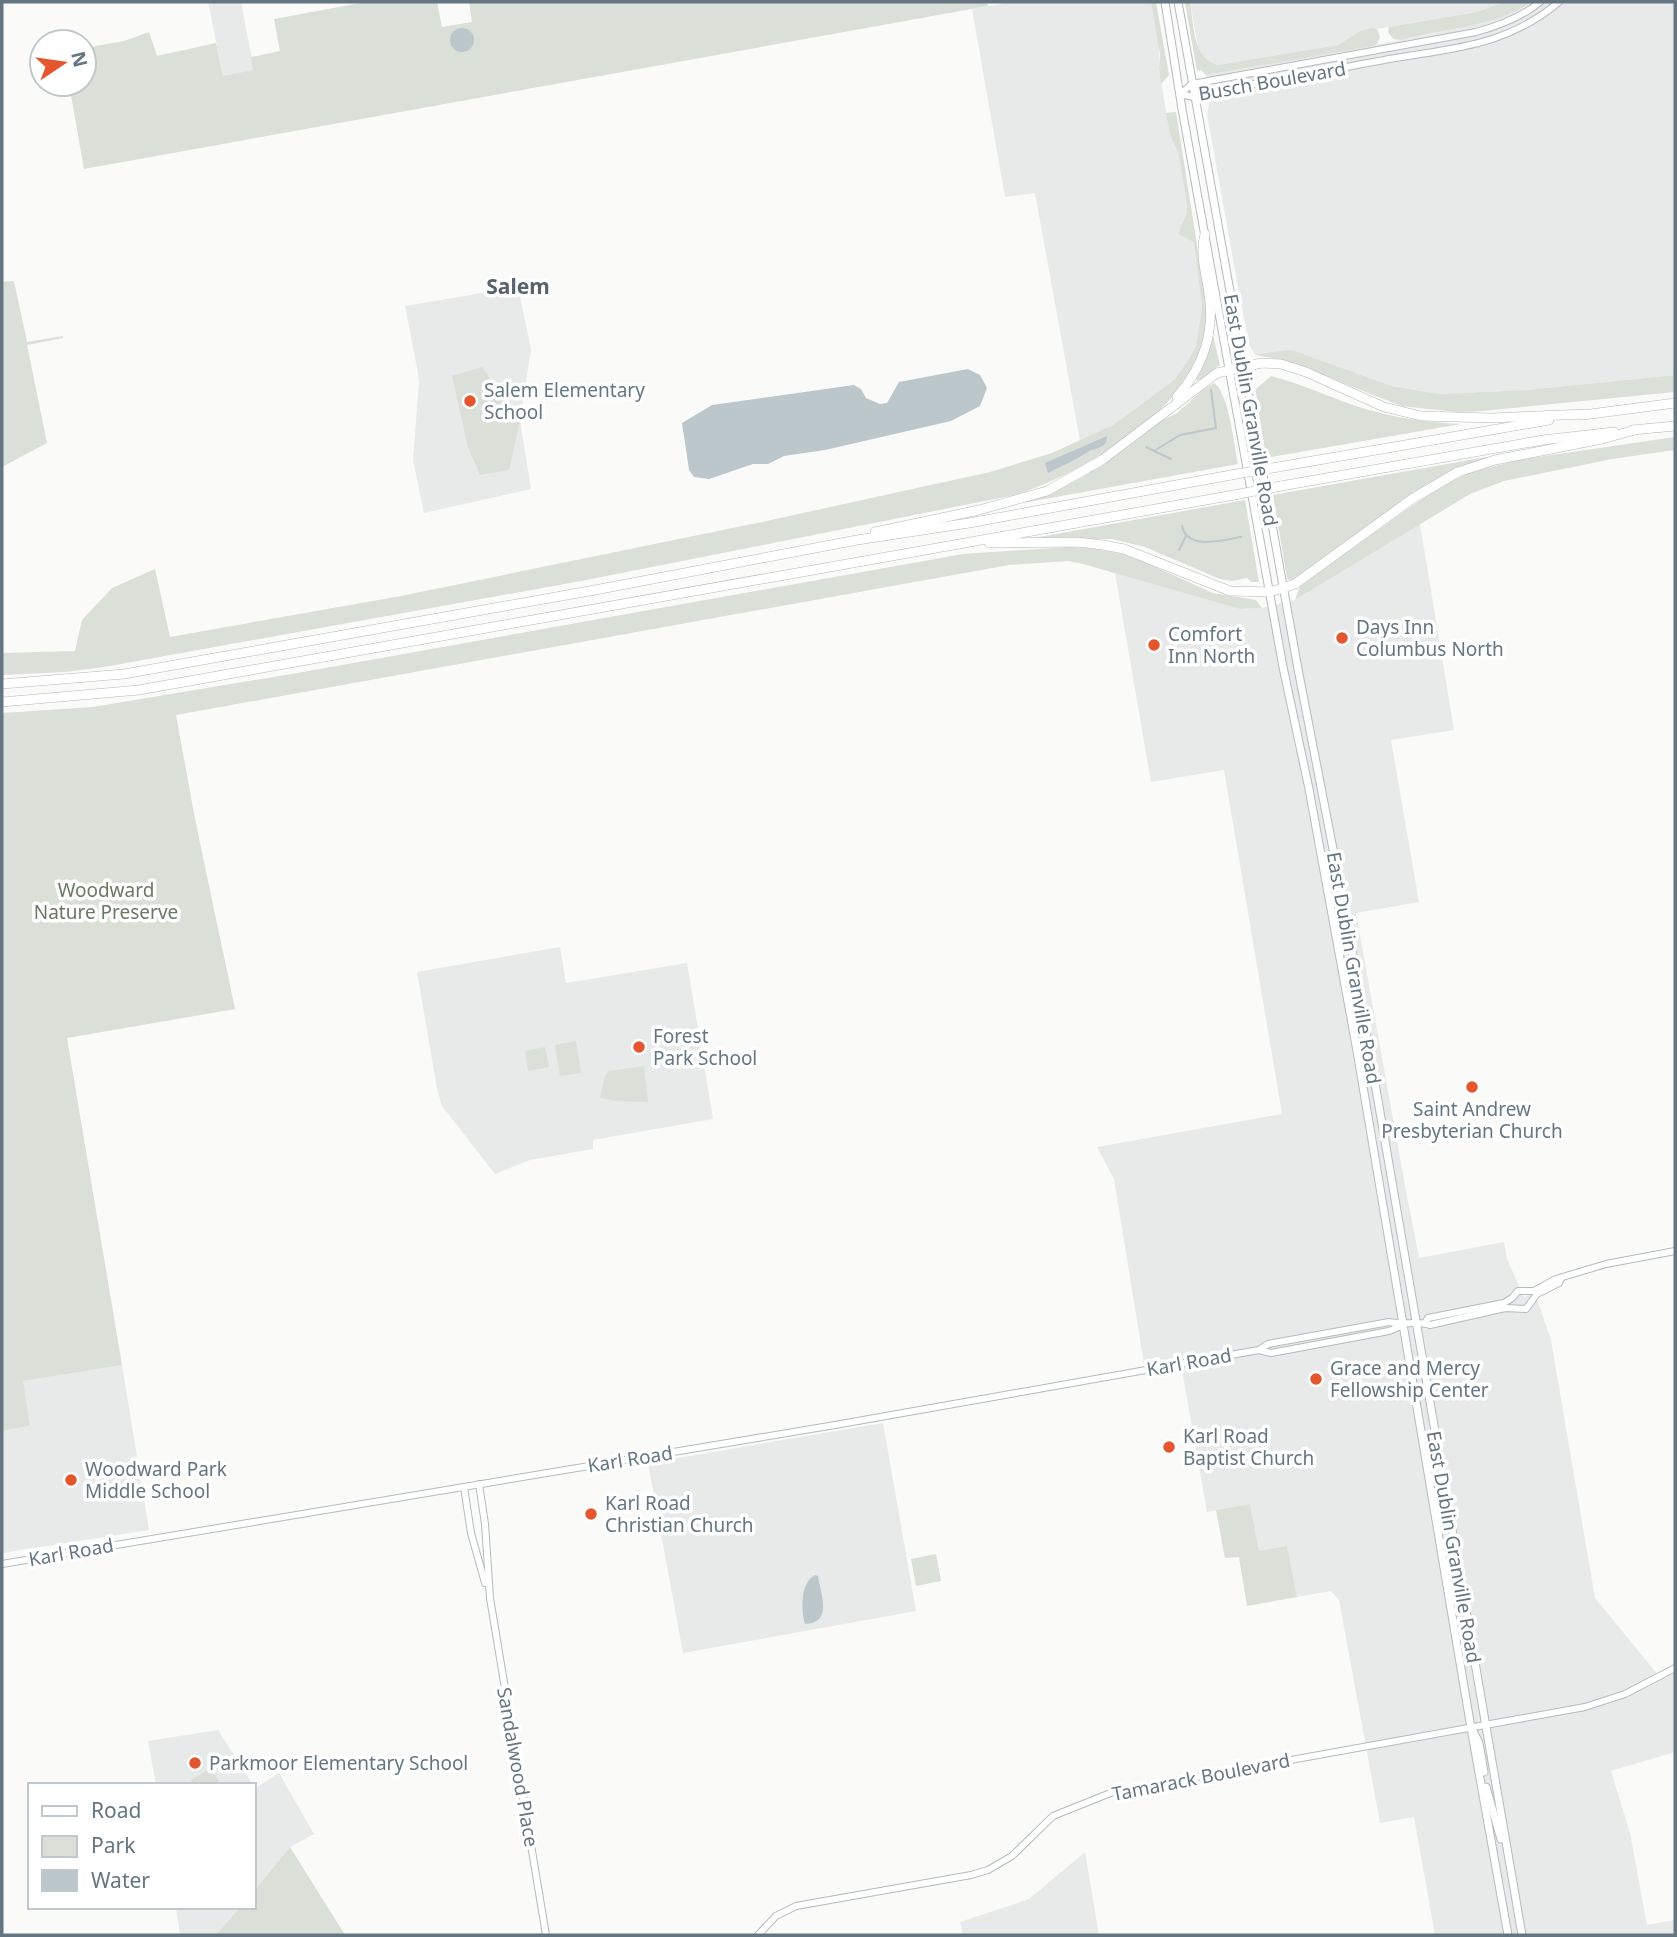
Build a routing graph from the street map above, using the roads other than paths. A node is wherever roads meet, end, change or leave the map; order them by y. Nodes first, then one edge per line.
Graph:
1 (1165, 2) edge
2 (1178, 2) edge
3 (1540, 2) edge
4 (1559, 2) edge
5 (1192, 85) junction
6 (1180, 94) junction
7 (1194, 97) junction
8 (1205, 234) junction
9 (1244, 366) junction
10 (1230, 369) junction
11 (1675, 403) edge
12 (1168, 409) junction
13 (1586, 414) junction
14 (1675, 426) edge
15 (1635, 430) junction
16 (956, 545) junction
17 (820, 547) junction
18 (1283, 589) junction
19 (1270, 592) junction
20 (2, 684) edge
21 (2, 702) edge
22 (1675, 1251) edge
23 (1561, 1279) junction
24 (1526, 1292) junction
25 (1512, 1298) junction
26 (1531, 1302) junction
27 (1517, 1309) junction
28 (1420, 1323) junction
29 (1403, 1325) junction
30 (479, 1485) junction
31 (464, 1487) junction
32 (2, 1564) edge
33 (490, 1598) junction
34 (1675, 1668) edge
35 (1485, 1725) junction
36 (1471, 1728) junction
37 (1510, 1867) junction
38 (546, 1935) edge
39 (758, 1935) edge
40 (1508, 1935) edge
41 (1522, 1935) edge

1 - 6 main road, East Dublin Granville Road
2 - 5 main road, East Dublin Granville Road
3 - 5 main road, Busch Boulevard
4 - 7 main road, Busch Boulevard
5 - 6 main road, Busch Boulevard
5 - 7 main road, East Dublin Granville Road
6 - 7 main road, Busch Boulevard
6 - 8 main road, East Dublin Granville Road
7 - 9 main road, East Dublin Granville Road
8 - 10 main road, East Dublin Granville Road
8 - 12 highway
9 - 10 highway
9 - 13 highway
9 - 18 main road, East Dublin Granville Road
10 - 12 highway
10 - 19 main road, East Dublin Granville Road
11 - 13 highway
12 - 17 highway
13 - 17 highway, bridge
14 - 15 highway
15 - 16 highway, bridge
15 - 18 highway
16 - 19 highway
16 - 21 highway
17 - 20 highway
18 - 19 highway
18 - 28 main road, East Dublin Granville Road
19 - 29 main road, East Dublin Granville Road
22 - 23 main road
23 - 24 main road
23 - 26 main road
24 - 25 main road
24 - 26 main road
25 - 27 main road
25 - 28 main road, Karl Road
26 - 27 main road
27 - 28 main road, Karl Road
28 - 29 main road, Karl Road
28 - 35 main road, East Dublin Granville Road
29 - 30 main road, Karl Road
29 - 36 main road, East Dublin Granville Road
30 - 31 main road, Karl Road
30 - 33 main road, Sandalwood Place
31 - 32 main road, Karl Road
31 - 33 main road, Sandalwood Place
33 - 38 main road, Sandalwood Place
34 - 35 main road, Tamarack Boulevard
35 - 36 main road, Tamarack Boulevard
35 - 37 main road, East Dublin Granville Road
36 - 37 main road
36 - 39 main road, Tamarack Boulevard
36 - 40 main road, East Dublin Granville Road
37 - 41 main road, East Dublin Granville Road

